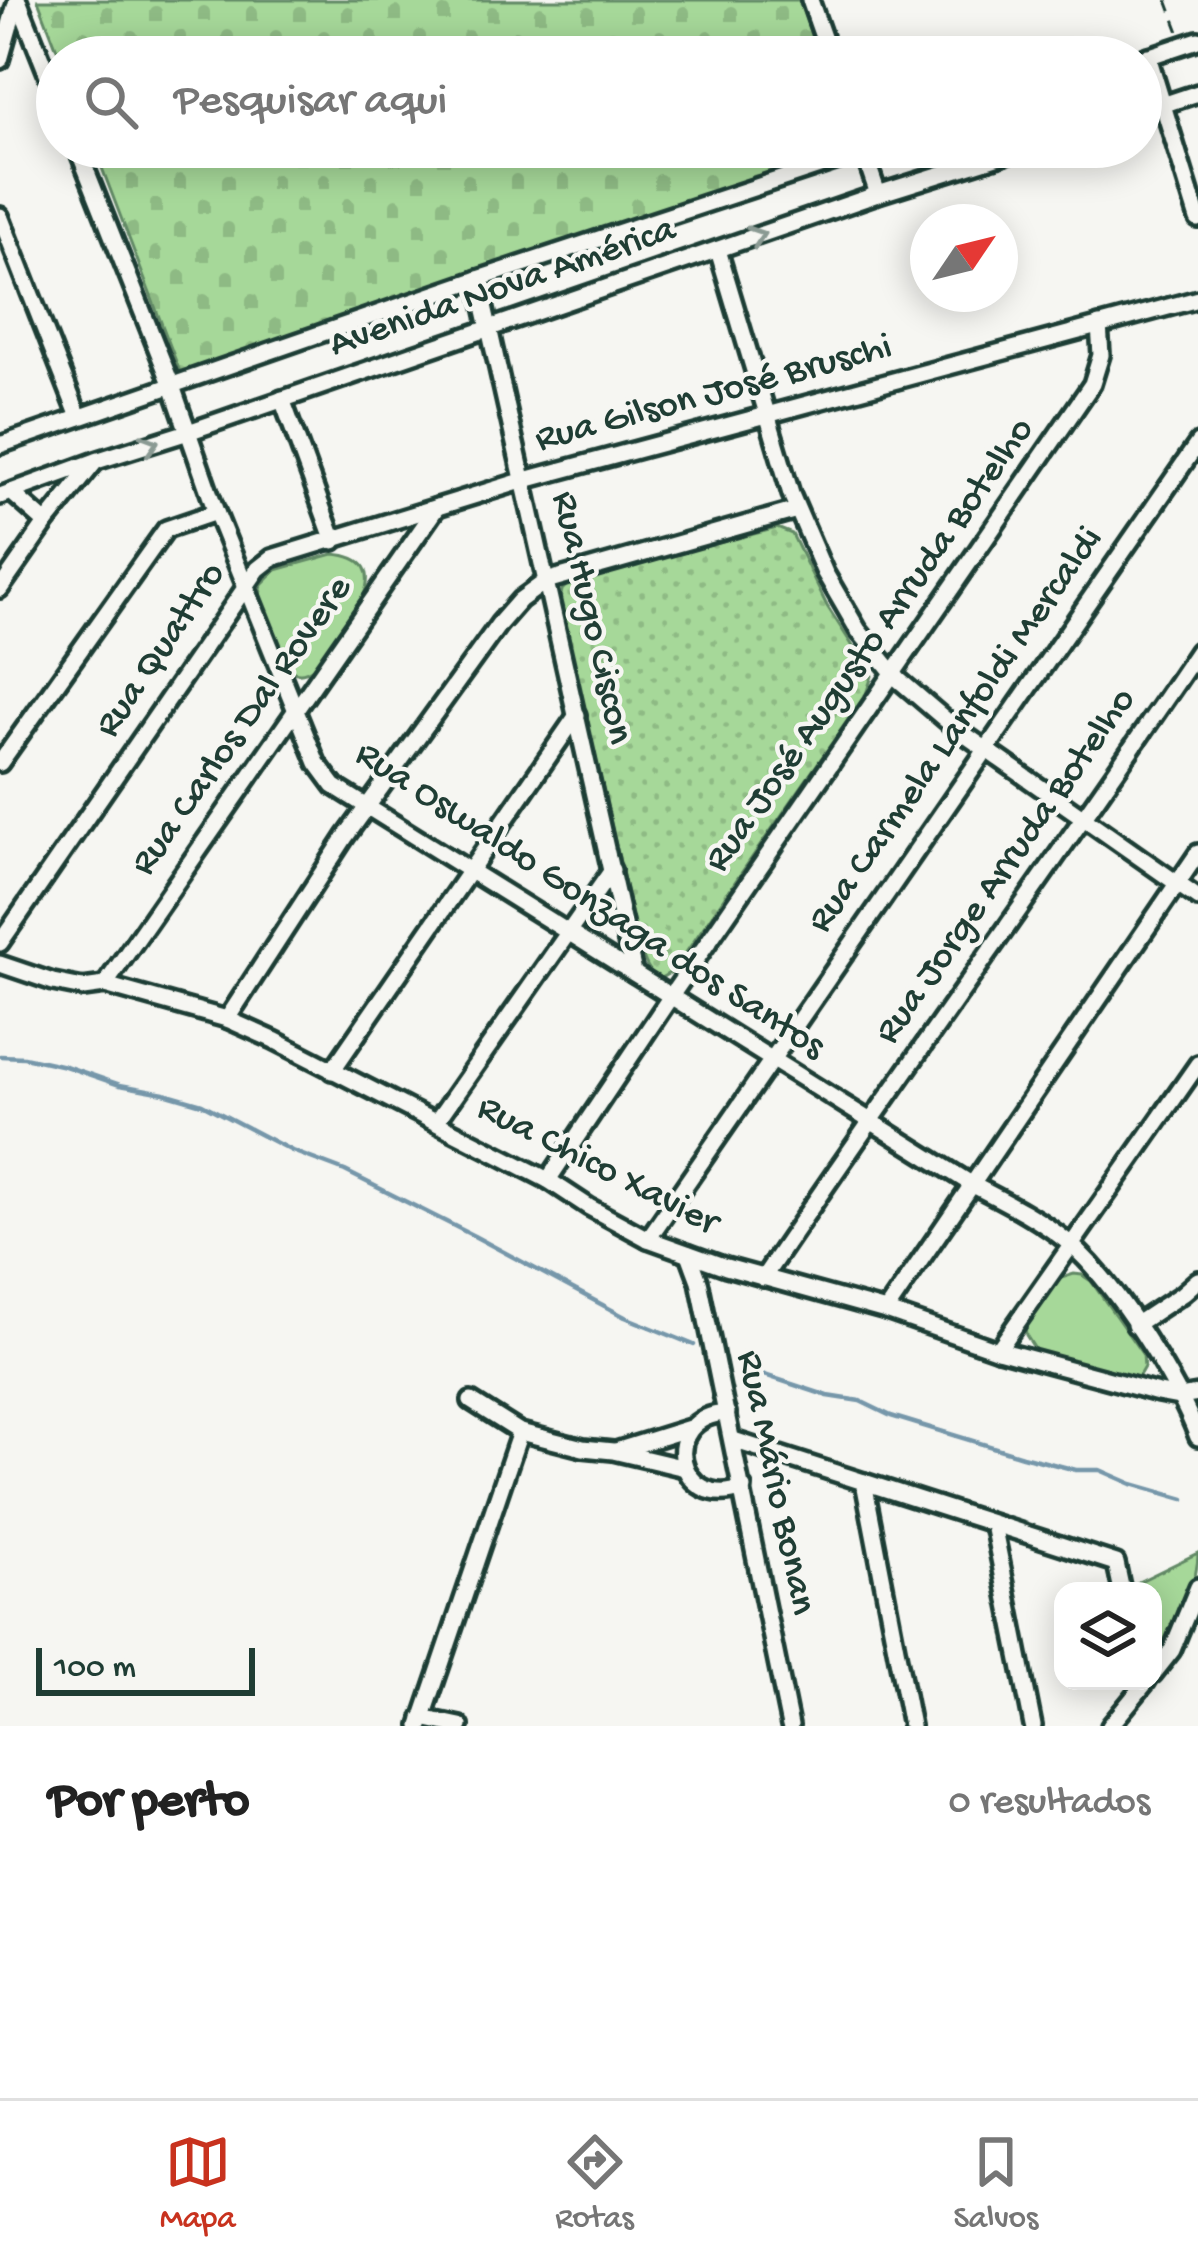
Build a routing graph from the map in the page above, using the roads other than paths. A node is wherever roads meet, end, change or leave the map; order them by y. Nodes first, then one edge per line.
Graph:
1 (18, 0) edge
2 (810, 0) edge
3 (823, 36) edge
4 (1191, 42) edge
5 (36, 45) edge
6 (1162, 52) edge
7 (0, 61) edge
8 (1198, 93) edge
9 (1162, 99) edge
10 (1164, 104) junction
11 (84, 168) edge
12 (811, 168) edge
13 (872, 168) edge
14 (961, 168) edge
15 (878, 194) junction
16 (1198, 219) edge
17 (2, 222) edge
18 (718, 250) junction
19 (478, 279) junction
20 (1198, 299) edge
21 (1100, 326) junction
22 (490, 329) junction
23 (172, 386) junction
24 (282, 399) junction
25 (769, 414) junction
26 (79, 417) junction
27 (188, 432) junction
28 (1198, 442) edge
29 (0, 445) edge
30 (96, 460) junction
31 (525, 480) junction
32 (6, 494) edge
33 (437, 507) junction
34 (797, 509) junction
35 (216, 512) junction
36 (46, 523) junction
37 (334, 541) junction
38 (546, 581) junction
39 (246, 588) junction
40 (0, 589) edge
41 (1198, 651) edge
42 (893, 674) junction
43 (295, 708) junction
44 (578, 716) junction
45 (984, 749) junction
46 (0, 763) edge
47 (367, 809) junction
48 (1085, 819) junction
49 (1198, 853) edge
50 (612, 870) junction
51 (468, 871) junction
52 (1177, 884) junction
53 (1198, 898) edge
54 (570, 933) junction
55 (0, 943) edge
56 (0, 964) edge
57 (634, 973) junction
58 (105, 985) junction
59 (671, 996) junction
60 (226, 1019) junction
61 (771, 1058) junction
62 (1198, 1064) edge
63 (332, 1071) junction
64 (870, 1120) junction
65 (436, 1122) junction
66 (548, 1180) junction
67 (973, 1185) junction
68 (648, 1238) junction
69 (1072, 1246) junction
70 (689, 1254) junction
71 (763, 1278) junction
72 (1198, 1280) edge
73 (886, 1311) junction
74 (1135, 1325) junction
75 (998, 1350) junction
76 (1189, 1395) edge
77 (471, 1401) dead end
78 (727, 1413) junction
79 (690, 1429) junction
80 (520, 1432) junction
81 (1198, 1437) edge
82 (733, 1440) junction
83 (613, 1451) junction
84 (685, 1468) junction
85 (864, 1482) junction
86 (743, 1489) junction
87 (993, 1524) junction
88 (1120, 1582) edge
89 (1198, 1586) edge
90 (1162, 1662) edge
91 (1139, 1690) edge
92 (421, 1722) edge
93 (460, 1726) edge
94 (790, 1726) edge
95 (911, 1726) edge
96 (1033, 1726) edge
97 (1110, 1726) edge

1 - 5 street
1 - 7 street
2 - 3 street
4 - 6 street
8 - 10 street
9 - 10 street
10 - 16 street
11 - 23 street, Rua Oswaldo Gonzaga dos Santos
12 - 19 street, Avenida Nova América
13 - 15 street
14 - 15 street, Avenida Nova América
18 -> 15 street, Avenida Nova América
17 - 26 street
18 - 22 street, Avenida Nova América
18 - 25 street
19 - 22 street, Rua Hugo Ciscon
19 - 23 street, Avenida Nova América
20 - 21 street, Rua Gilson José Bruschi
21 - 25 street, Rua Gilson José Bruschi
21 - 42 street, Rua José Augusto Arruda Botelho
22 - 24 street, Avenida Nova América
22 - 31 street, Rua Hugo Ciscon
23 - 26 street, Avenida Nova América
23 - 27 street, Rua Oswaldo Gonzaga dos Santos
24 - 27 street, Avenida Nova América
24 - 37 street
25 - 31 street, Rua Gilson José Bruschi
25 - 34 street
26 - 29 street, Avenida Nova América
30 -> 27 street, Avenida Nova América
27 - 35 street, Rua Oswaldo Gonzaga dos Santos
28 - 45 street, Rua Carmela Lanfoldi Mercaldi
30 - 32 street, Avenida Nova América
30 - 36 street
31 - 33 street, Rua Quattro
31 - 38 street, Rua Hugo Ciscon
32 - 36 street
33 - 37 street, Rua Quattro
33 - 43 street, Rua Carlos Dal Rovere
34 - 38 street
34 - 42 street
35 - 39 street, Rua Oswaldo Gonzaga dos Santos
35 - 46 street
36 - 40 street
37 - 39 street, Rua Quattro
38 - 44 street, Rua Hugo Ciscon
38 - 47 street
39 - 43 street, Rua Oswaldo Gonzaga dos Santos
39 - 55 street, Rua Quattro
41 - 48 street, Rua Jorge Arruda Botelho
42 - 45 street
42 - 59 street, Rua José Augusto Arruda Botelho
43 - 47 street, Rua Oswaldo Gonzaga dos Santos
43 - 58 street, Rua Carlos Dal Rovere
44 - 50 street, Rua Hugo Ciscon
44 - 51 street
45 - 48 street
45 - 61 street, Rua Carmela Lanfoldi Mercaldi
47 - 51 street, Rua Oswaldo Gonzaga dos Santos
47 - 60 street
48 - 52 street
48 - 64 street, Rua Jorge Arruda Botelho
49 - 52 street
50 - 54 street
50 - 57 street, Rua Hugo Ciscon
51 - 54 street, Rua Oswaldo Gonzaga dos Santos
51 - 63 street
52 - 53 street
52 - 67 street
54 - 57 street, Rua Oswaldo Gonzaga dos Santos
54 - 65 street
56 - 58 street, Rua Chico Xavier
57 - 59 street, Rua Oswaldo Gonzaga dos Santos
58 - 60 street, Rua Chico Xavier
59 - 61 street, Rua Oswaldo Gonzaga dos Santos
59 - 66 street, Rua José Augusto Arruda Botelho
60 - 63 street, Rua Chico Xavier
61 - 64 street, Rua Oswaldo Gonzaga dos Santos
61 - 68 street, Rua Carmela Lanfoldi Mercaldi
62 - 69 street
63 - 65 street, Rua Chico Xavier
64 - 67 street, Rua Oswaldo Gonzaga dos Santos
64 - 71 street, Rua Jorge Arruda Botelho
65 - 66 street, Rua Chico Xavier
66 - 68 street, Rua Chico Xavier
67 - 69 street, Rua Oswaldo Gonzaga dos Santos
67 - 73 street
68 - 70 street, Rua Chico Xavier
69 - 74 street, Rua Oswaldo Gonzaga dos Santos
69 - 75 street
70 - 71 street, Rua Chico Xavier
70 - 78 street, Rua Mário Bonan
71 - 73 street, Rua Chico Xavier
72 - 74 street
73 - 75 street, Rua Chico Xavier
74 - 76 street, Rua Oswaldo Gonzaga dos Santos
75 - 76 street, Rua Chico Xavier
76 - 81 street, Rua Oswaldo Gonzaga dos Santos
77 - 80 street
78 - 79 street
78 - 82 street, Rua Mário Bonan
79 - 83 street
79 - 84 street
80 - 83 street
80 - 92 street
82 - 85 street
82 - 86 street, Rua Mário Bonan
83 - 84 street
84 - 86 street
85 - 87 street
85 - 95 street
86 - 94 street, Rua Mário Bonan
87 - 88 street
87 - 96 street
89 - 90 street
91 - 97 street
92 - 93 street

